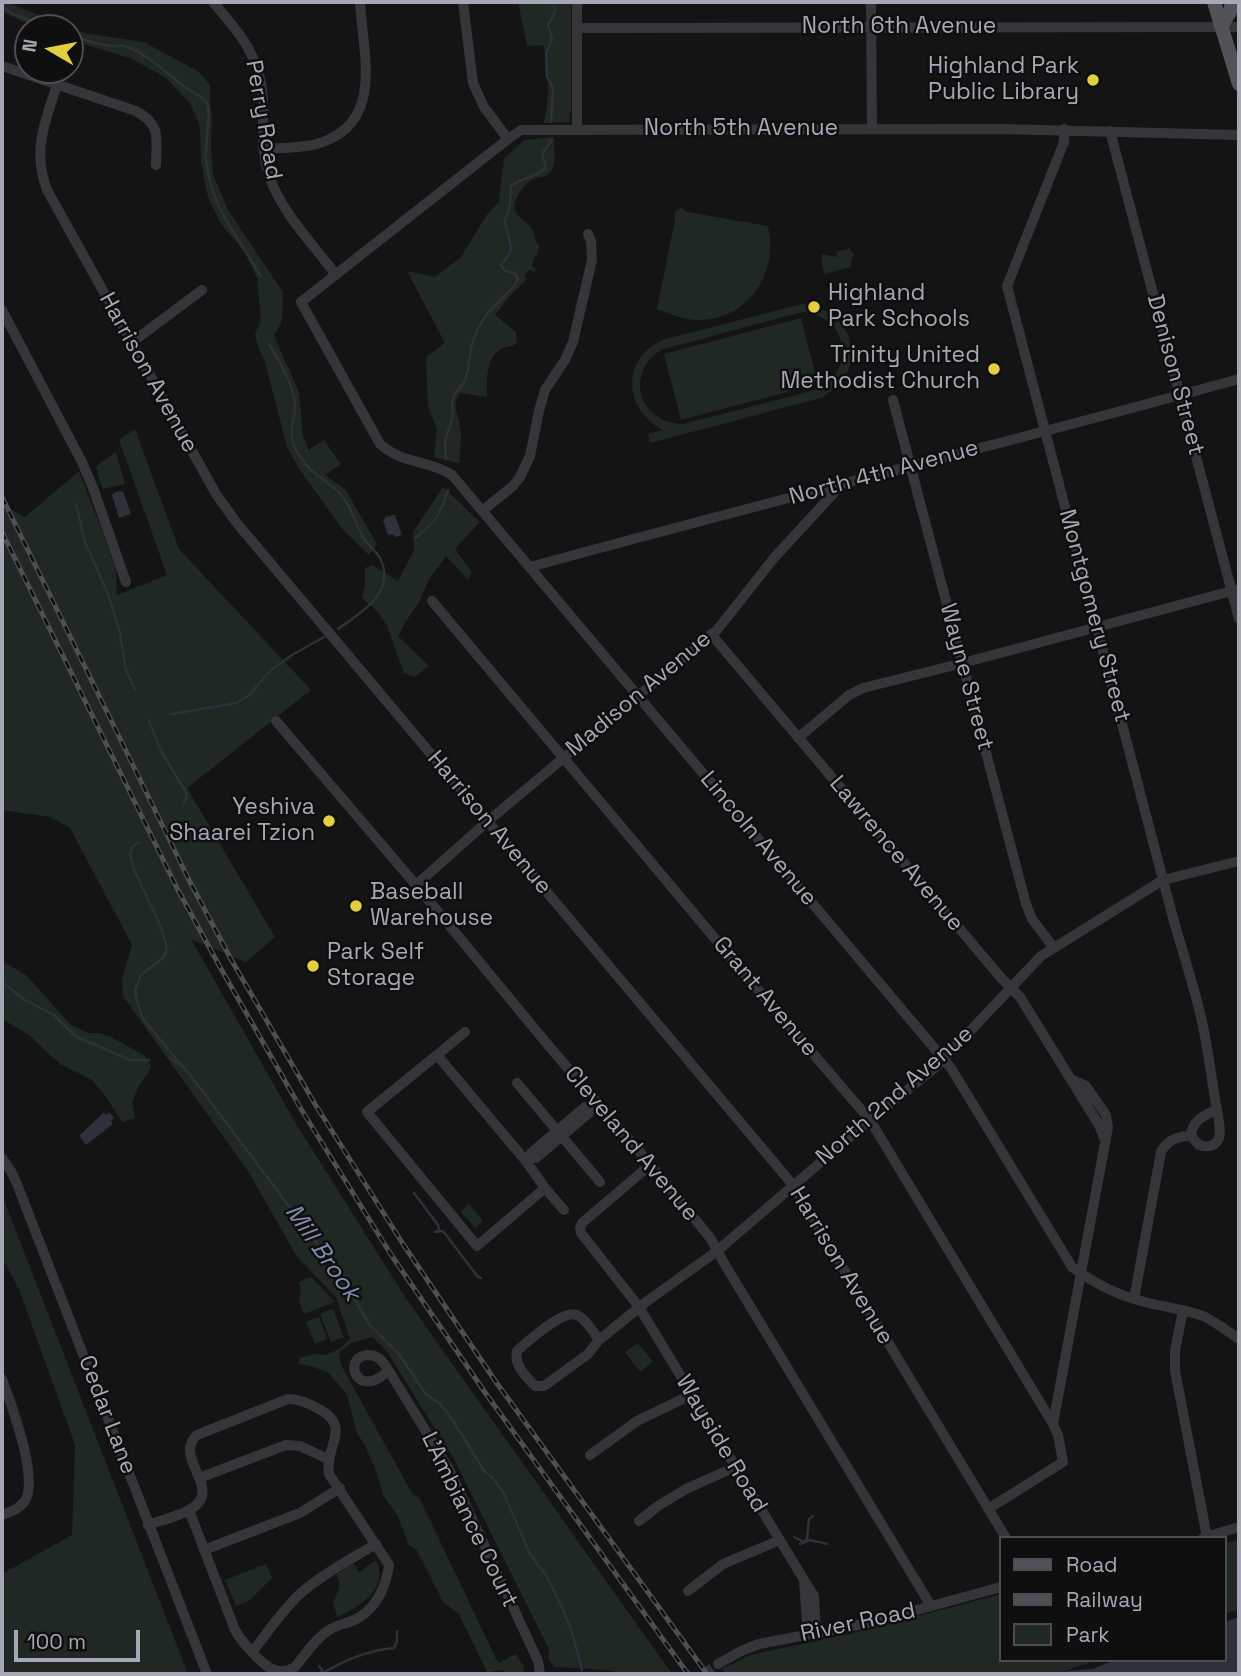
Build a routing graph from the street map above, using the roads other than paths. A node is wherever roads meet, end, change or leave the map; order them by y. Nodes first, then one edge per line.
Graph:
1 (213, 2) edge
2 (360, 2) edge
3 (463, 2) edge
4 (577, 2) edge
5 (871, 2) edge
6 (1213, 2) edge
7 (1232, 2) edge
8 (1221, 26) junction
9 (871, 27) junction
10 (1239, 27) edge
11 (577, 28) junction
12 (2, 66) edge
13 (1239, 84) edge
14 (57, 85) junction
15 (872, 128) junction
16 (1064, 129) junction
17 (577, 130) junction
18 (1110, 131) junction
19 (1239, 135) edge
20 (508, 139) junction
21 (264, 149) junction
22 (156, 165) dead end
23 (588, 234) dead end
24 (336, 275) junction
25 (202, 290) dead end
26 (301, 302) joint
27 (2, 310) edge
28 (131, 343) junction
29 (1239, 379) edge
30 (1179, 395) junction
31 (893, 400) dead end
32 (1045, 430) junction
33 (910, 466) junction
34 (842, 484) junction
35 (482, 510) junction
36 (530, 567) junction
37 (126, 582) dead end
38 (1236, 590) edge
39 (432, 601) dead end
40 (1239, 619) edge
41 (1097, 626) junction
42 (711, 634) junction
43 (963, 663) junction
44 (637, 696) junction
45 (276, 721) dead end
46 (798, 738) junction
47 (563, 758) junction
48 (488, 821) junction
49 (1239, 861) edge
50 (1163, 880) junction
51 (416, 885) junction
52 (1054, 948) junction
53 (1011, 988) junction
54 (465, 1032) dead end
55 (437, 1055) junction
56 (943, 1059) junction
57 (517, 1083) dead end
58 (593, 1104) junction
59 (1217, 1109) junction
60 (870, 1120) junction
61 (560, 1133) junction
62 (1191, 1136) junction
63 (2, 1158) edge
64 (529, 1160) junction
65 (643, 1171) dead end
66 (6, 1173) edge
67 (600, 1182) dead end
68 (793, 1185) junction
69 (545, 1188) junction
70 (564, 1210) dead end
71 (717, 1251) junction
72 (1082, 1275) junction
73 (1134, 1299) junction
74 (639, 1307) junction
75 (1183, 1310) junction
76 (1239, 1339) edge
77 (599, 1340) junction
78 (389, 1371) dead end
79 (2, 1379) edge
80 (691, 1395) junction
81 (1053, 1424) junction
82 (590, 1455) dead end
83 (328, 1459) junction
84 (735, 1467) junction
85 (199, 1478) junction
86 (340, 1488) junction
87 (989, 1509) junction
88 (189, 1510) junction
89 (2, 1515) edge
90 (639, 1521) dead end
91 (148, 1525) junction
92 (1239, 1527) edge
93 (1005, 1536) edge
94 (1205, 1536) edge
95 (1208, 1536) edge
96 (780, 1540) junction
97 (376, 1544) junction
98 (204, 1550) junction
99 (1000, 1587) edge
100 (688, 1591) dead end
101 (931, 1606) junction
102 (812, 1634) junction
103 (252, 1652) junction
104 (718, 1664) tunnel mouth
105 (207, 1674) edge
106 (540, 1674) edge

1 - 21 street, Perry Road
2 - 21 street
3 - 20 street
4 - 11 street
5 - 9 street
6 - 8 main road
7 - 8 main road
8 - 9 street, North 6th Avenue
8 - 10 street, North 6th Avenue
8 - 13 main road
9 - 11 street, North 6th Avenue
9 - 15 street
11 - 17 street
12 - 14 street
14 - 22 street
14 - 28 street, Harrison Avenue
15 - 16 street, North 5th Avenue
15 - 17 street, North 5th Avenue
16 - 18 street, North 5th Avenue
16 - 32 street, Montgomery Street
17 - 20 street, North 5th Avenue
18 - 19 street, North 5th Avenue
18 - 30 street, Denison Street
20 - 24 street, North 5th Avenue
21 - 24 street, Perry Road
23 - 35 street
24 - 26 street, North 5th Avenue
25 - 28 street
26 - 35 street, Lincoln Avenue
27 - 37 street
28 - 48 street, Harrison Avenue
29 - 30 street, North 4th Avenue
30 - 32 street, North 4th Avenue
30 - 38 street, Denison Street
31 - 33 street, Wayne Street
32 - 33 street, North 4th Avenue
32 - 41 street, Montgomery Street
33 - 34 street, North 4th Avenue
33 - 43 street, Wayne Street
34 - 36 street, North 4th Avenue
34 - 42 street, Madison Avenue
35 - 36 street, Lincoln Avenue
36 - 44 street, Lincoln Avenue
38 - 40 street, Denison Street
38 - 41 street
39 - 47 street, Grant Avenue
41 - 43 street
41 - 50 street, Montgomery Street
42 - 44 street, Madison Avenue
42 - 46 street, Lawrence Avenue
43 - 46 street
43 - 52 street, Wayne Street
44 - 47 street, Madison Avenue
44 - 56 street, Lincoln Avenue
45 - 51 street, Cleveland Avenue
46 - 53 street, Lawrence Avenue
47 - 48 street, Madison Avenue
47 - 60 street, Grant Avenue
48 - 51 street, Madison Avenue
48 - 68 street, Harrison Avenue
49 - 50 street, North 2nd Avenue
50 - 52 street, North 2nd Avenue
50 - 59 street, Montgomery Street
51 - 58 street, Cleveland Avenue
52 - 53 street, North 2nd Avenue
53 - 56 street, North 2nd Avenue
53 - 72 street, Lawrence Avenue
54 - 55 street
55 - 64 street
55 - 69 street
56 - 60 street, North 2nd Avenue
56 - 72 street, Lincoln Avenue
57 - 61 street
58 - 61 street
58 - 71 street, Cleveland Avenue
59 - 62 street
59 - 62 street, Montgomery Street
60 - 68 street, North 2nd Avenue
60 - 81 street, Grant Avenue
61 - 64 street
61 - 67 street
62 - 73 street
63 - 66 street, Cedar Lane
64 - 69 street
65 - 74 street, Wayside Road
66 - 91 street, Cedar Lane
68 - 71 street, North 2nd Avenue
68 - 87 street, Harrison Avenue
69 - 70 street
71 - 74 street, North 2nd Avenue
71 - 101 street, Cleveland Avenue
72 - 73 street, Lincoln Avenue
72 - 81 street, Lawrence Avenue
73 - 75 street, Lincoln Avenue
74 - 77 street, North 2nd Avenue
74 - 80 street, Wayside Road
75 - 76 street, Lincoln Avenue
75 - 94 street
77 - 77 street, North 2nd Avenue
78 - 106 street, L'Ambiance Court
79 - 89 street
80 - 82 street
80 - 84 street, Wayside Road
81 - 87 street, Lawrence Avenue
83 - 85 street
83 - 85 street
83 - 86 street
84 - 90 street
84 - 96 street, Wayside Road
85 - 88 street
86 - 97 street
86 - 98 street
87 - 93 street, Harrison Avenue
88 - 91 street
88 - 98 street
91 - 105 street, Cedar Lane
92 - 95 street
96 - 100 street
96 - 102 street, Wayside Road
97 - 103 street
97 - 103 street
98 - 103 street
99 - 101 street, River Road
101 - 102 street, River Road
102 - 104 street, River Road

